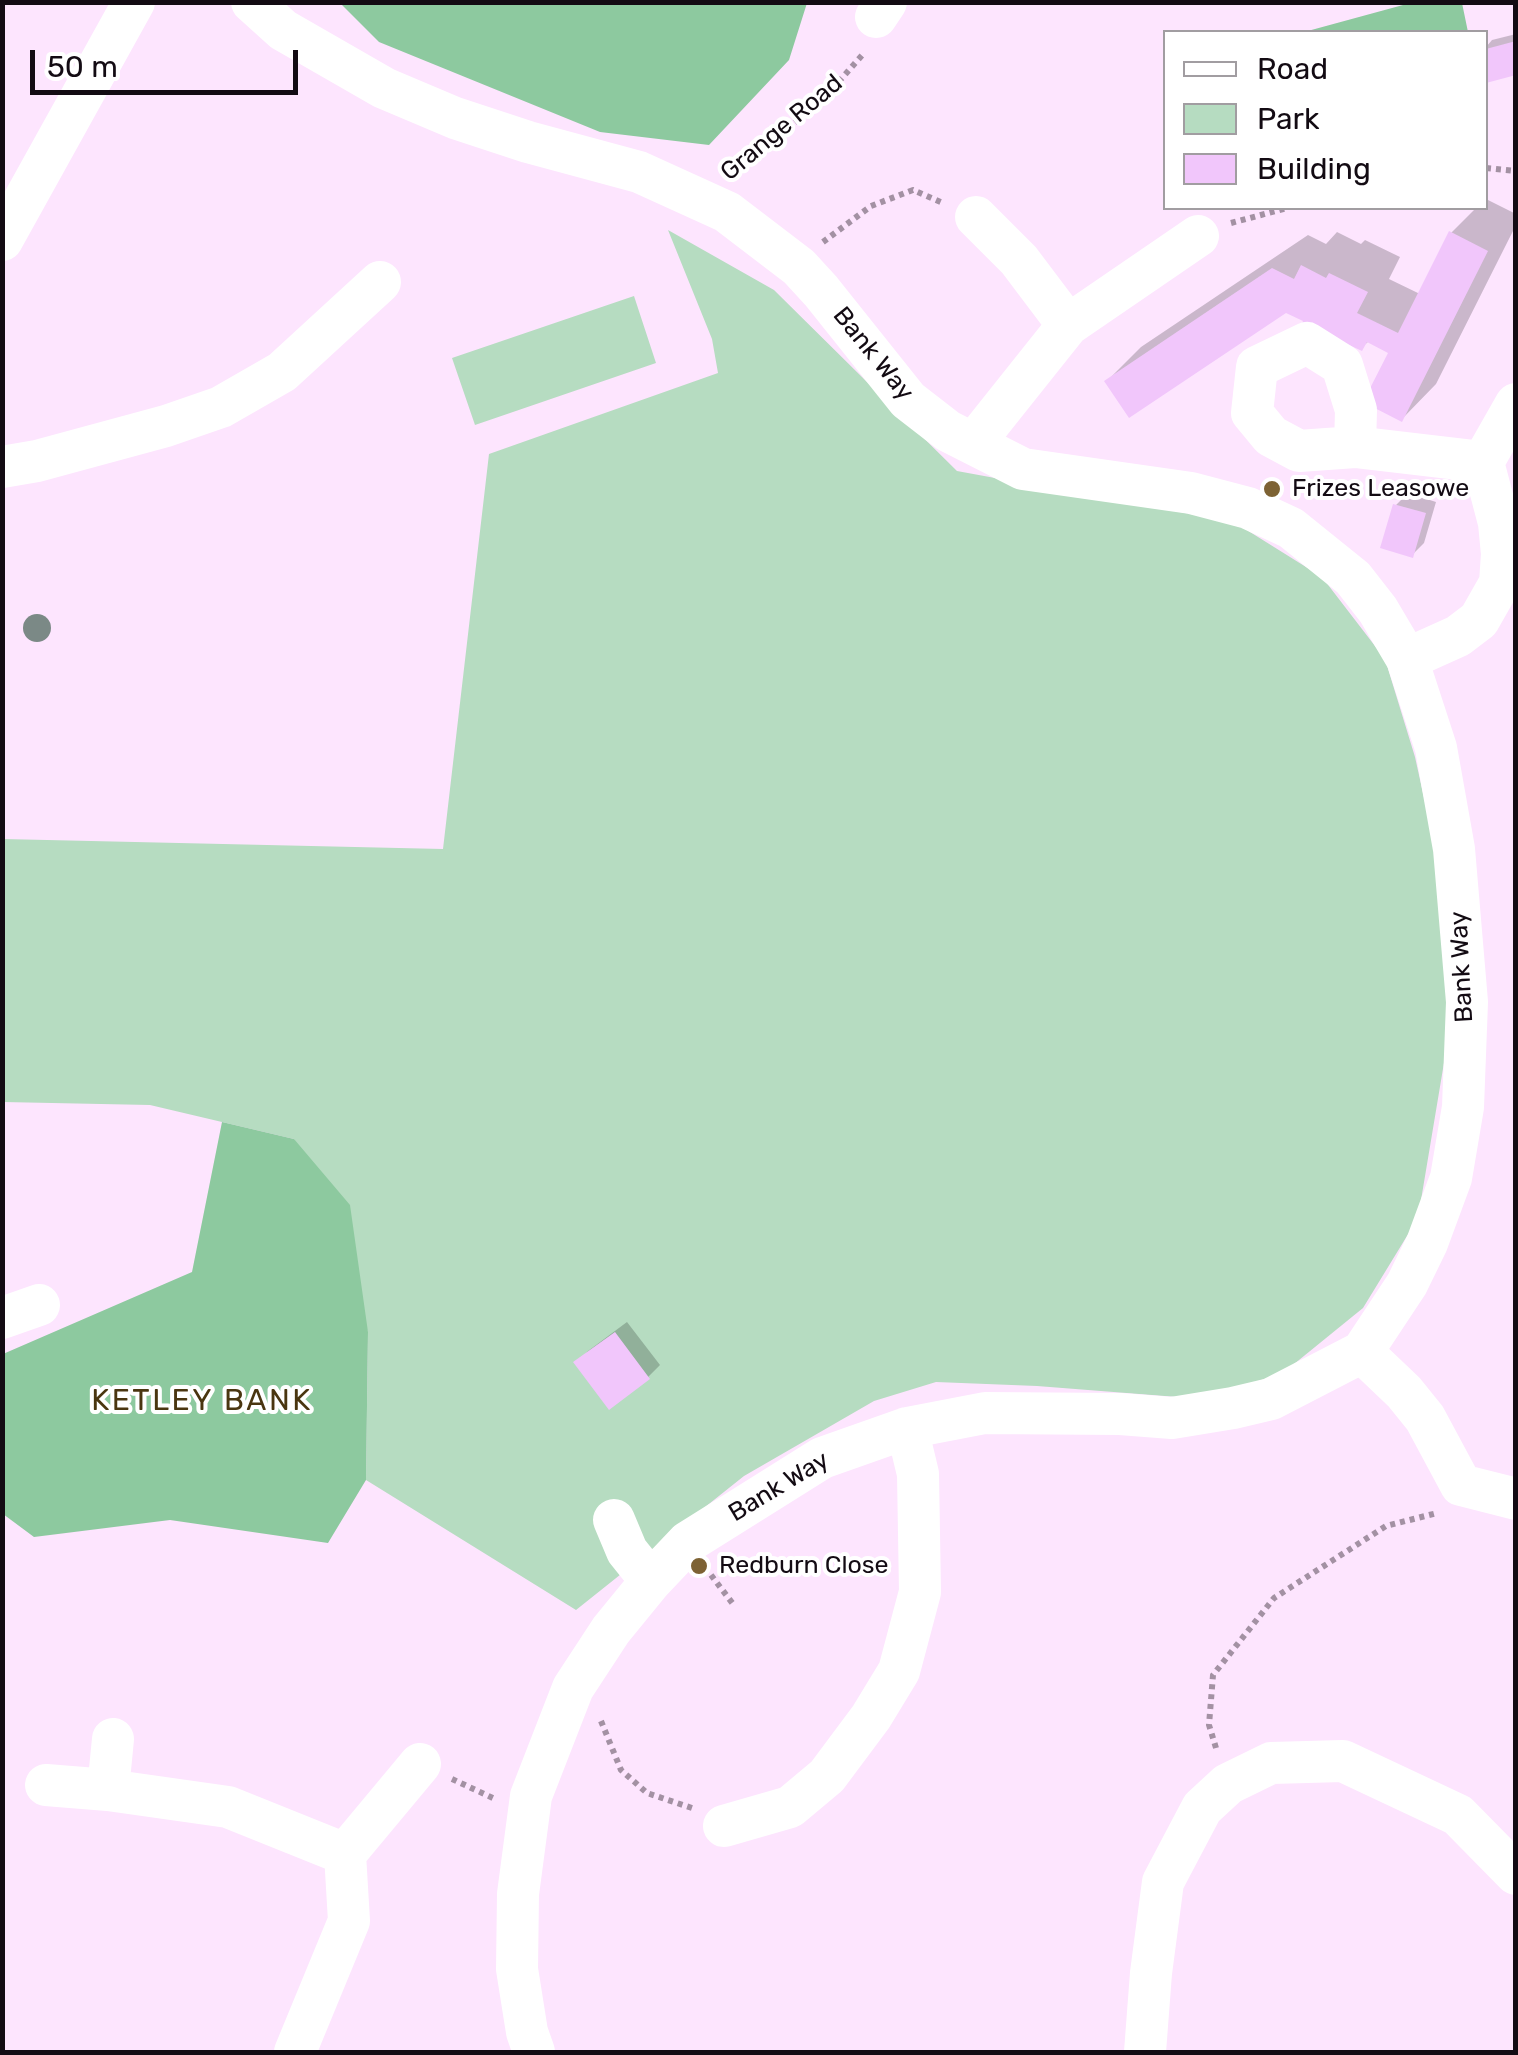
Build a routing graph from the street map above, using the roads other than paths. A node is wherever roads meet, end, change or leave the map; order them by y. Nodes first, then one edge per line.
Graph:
1 (134, 2) edge
2 (252, 2) edge
3 (976, 217) road end
4 (1198, 236) road end
5 (2, 240) edge
6 (380, 282) dead end
7 (1068, 326) junction
8 (1516, 404) edge
9 (974, 443) junction
10 (1355, 447) dead end
11 (1483, 462) junction
12 (2, 467) edge
13 (1497, 626) edge
14 (1407, 660) junction
15 (1362, 1352) junction
16 (907, 1428) junction
17 (1516, 1499) edge
18 (614, 1520) dead end
19 (651, 1580) junction
20 (113, 1738) dead end
21 (420, 1764) road end
22 (46, 1785) dead end
23 (108, 1790) junction
24 (724, 1826) road end
25 (346, 1854) junction
26 (1516, 1874) edge
27 (295, 2052) edge
28 (534, 2052) edge
29 (1146, 2052) edge

1 - 5 street
2 - 9 street, Bank Way
3 - 7 street
4 - 7 street
6 - 12 street
7 - 9 street
8 - 11 street
9 - 14 street, Bank Way
10 - 11 street
11 - 13 street
13 - 14 street
14 - 15 street, Bank Way
15 - 16 street, Bank Way
15 - 17 street
16 - 19 street, Bank Way
16 - 24 street
18 - 19 street
19 - 28 street, Bank Way
20 - 23 street
21 - 25 street
22 - 23 street
23 - 25 street
25 - 27 street
26 - 29 street

